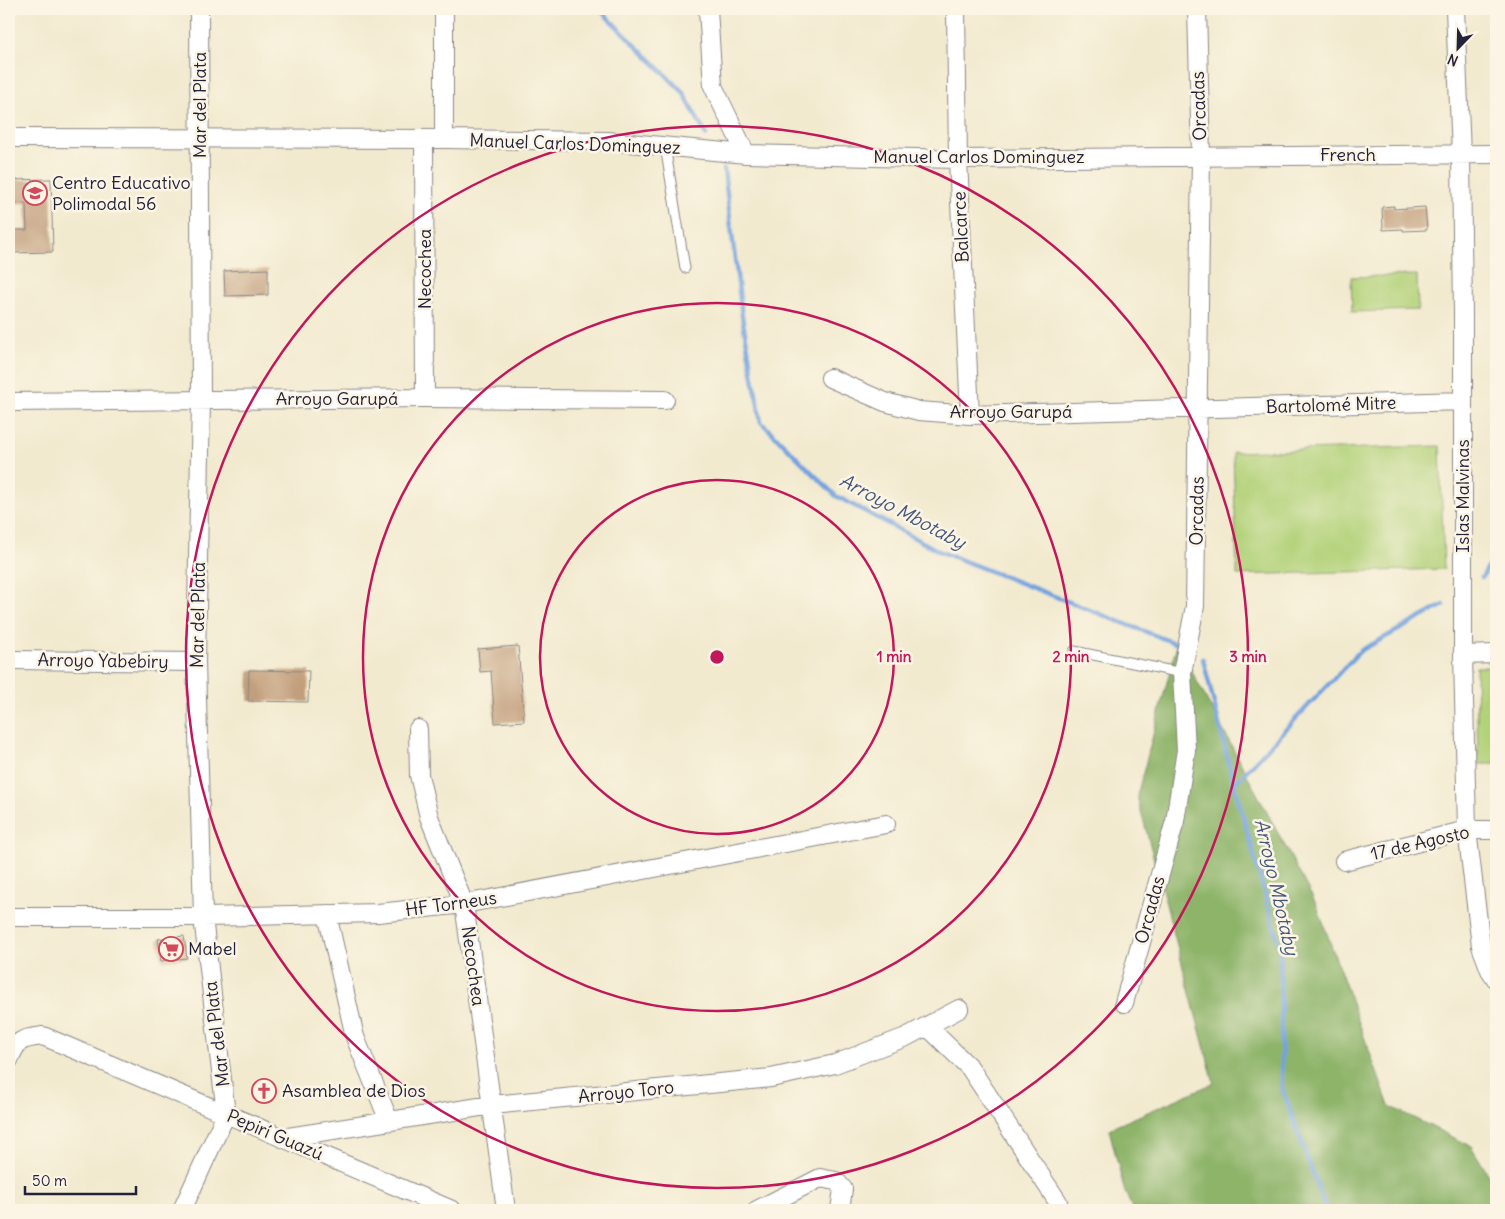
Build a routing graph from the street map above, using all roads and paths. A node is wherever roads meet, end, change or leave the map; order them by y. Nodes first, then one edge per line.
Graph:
1 (199, 9) edge
2 (444, 9) edge
3 (956, 9) edge
4 (1197, 9) edge
5 (1455, 9) edge
6 (705, 13) edge
7 (9, 138) edge
8 (444, 139) junction
9 (200, 140) junction
10 (424, 140) junction
11 (665, 146) junction
12 (746, 154) junction
13 (1461, 154) junction
14 (1496, 154) edge
15 (1201, 157) junction
16 (958, 159) junction
17 (684, 268) dead end
18 (830, 378) dead end
19 (426, 398) junction
20 (201, 400) junction
21 (665, 400) dead end
22 (1463, 401) junction
23 (9, 402) edge
24 (1198, 408) junction
25 (970, 415) junction
26 (1074, 651) dead end
27 (1462, 654) junction
28 (1496, 654) edge
29 (9, 660) edge
30 (196, 662) junction
31 (1182, 673) junction
32 (418, 729) dead end
33 (886, 824) dead end
34 (1468, 830) junction
35 (1496, 830) edge
36 (1344, 860) dead end
37 (464, 904) junction
38 (327, 914) junction
39 (9, 917) edge
40 (203, 917) junction
41 (1488, 946) edge
42 (1496, 979) edge
43 (1124, 1003) dead end
44 (959, 1009) dead end
45 (927, 1026) junction
46 (9, 1060) edge
47 (492, 1105) junction
48 (226, 1114) junction
49 (389, 1121) junction
50 (282, 1138) junction
51 (1062, 1207) edge
52 (182, 1210) edge
53 (452, 1210) edge
54 (506, 1210) edge
55 (757, 1210) edge
56 (840, 1210) edge

1 - 9 street, Mar del Plata
2 - 8 street
3 - 16 street, Balcarce
4 - 15 street, Orcadas
5 - 13 street, Islas Malvinas
6 - 12 street
7 - 9 street, Manuel Carlos Dominguez
8 - 10 street, Manuel Carlos Dominguez
8 - 11 street, Manuel Carlos Dominguez
9 - 10 street, Manuel Carlos Dominguez
9 - 20 street, Mar del Plata
10 - 19 street, Necochea
11 - 12 street, Manuel Carlos Dominguez
11 - 17 lane
12 - 16 street, Manuel Carlos Dominguez
13 - 14 street, French
13 - 15 street, French
13 - 22 street, Islas Malvinas
15 - 16 street, Manuel Carlos Dominguez
15 - 24 street, Orcadas
16 - 25 street, Balcarce
18 - 25 street, Arroyo Garupá
19 - 20 street, Arroyo Garupá
19 - 21 street, Arroyo Garupá
20 - 23 street, Arroyo Garupá
20 - 30 street, Mar del Plata
22 - 24 street, Bartolomé Mitre
22 - 27 street, Islas Malvinas
24 - 25 street, Arroyo Garupá
24 - 31 street, Orcadas
26 - 31 lane
27 - 28 street
27 - 34 street, Islas Malvinas
29 - 30 street, Arroyo Yabebiry
30 - 40 street, Mar del Plata
31 - 43 street, Orcadas
32 - 37 street, Necochea
33 - 37 street, HF Torneus
34 - 35 street, 17 de Agosto
34 - 36 street, 17 de Agosto
34 - 41 street, Islas Malvinas
37 - 38 street, HF Torneus
37 - 47 street, Necochea
38 - 40 street, HF Torneus
38 - 49 street
39 - 40 street, HF Torneus
40 - 48 street, Mar del Plata
41 - 42 street, Islas Malvinas
44 - 45 street, Arroyo Toro
45 - 47 street, Arroyo Toro
45 - 51 street
46 - 48 street, Pepirí Guazú
47 - 49 street, Arroyo Toro
47 - 54 street, Necochea
48 - 50 street, Pepirí Guazú
48 - 52 street
49 - 50 street, Arroyo Toro
50 - 53 street, Pepirí Guazú
55 - 56 street

